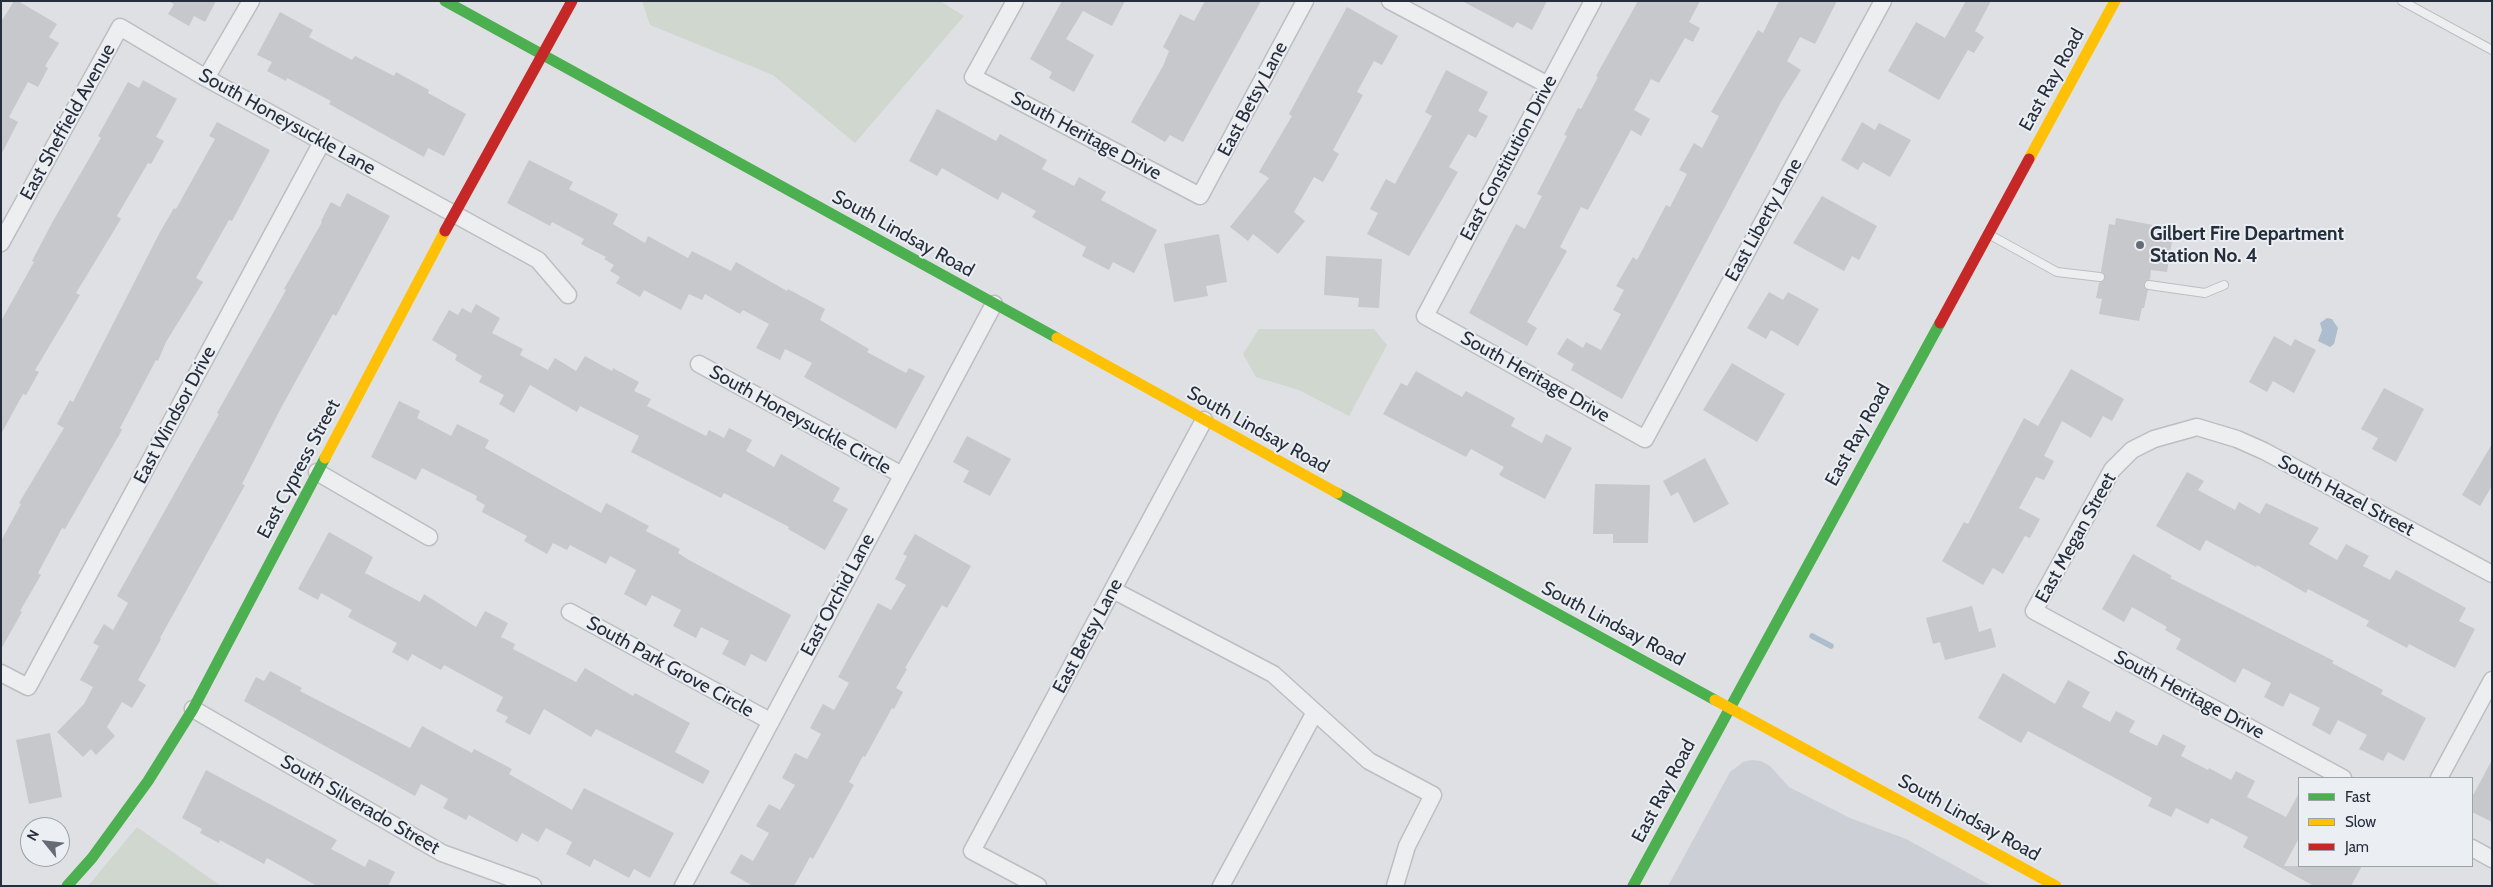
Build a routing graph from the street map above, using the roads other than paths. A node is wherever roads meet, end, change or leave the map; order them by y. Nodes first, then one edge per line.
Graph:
1 (251, 1) edge
2 (444, 1) edge
3 (572, 1) edge
4 (1015, 1) edge
5 (1305, 1) edge
6 (1390, 1) edge
7 (1593, 1) edge
8 (1883, 1) edge
9 (2115, 1) edge
10 (2402, 1) edge
11 (120, 27) joint
12 (2492, 50) edge
13 (542, 55) junction
14 (206, 78) junction
15 (1548, 85) junction
16 (322, 142) junction
17 (1200, 196) joint
18 (455, 213) junction
19 (1988, 234) junction
20 (1, 243) edge
21 (2100, 277) dead end
22 (2149, 285) dead end
23 (2224, 285) dead end
24 (568, 294) dead end
25 (994, 304) junction
26 (1425, 316) joint
27 (699, 364) dead end
28 (1204, 420) junction
29 (2197, 427) joint
30 (1645, 439) joint
31 (317, 472) junction
32 (902, 475) junction
33 (429, 537) dead end
34 (2492, 574) edge
35 (1113, 590) junction
36 (2034, 611) joint
37 (570, 612) dead end
38 (1, 673) edge
39 (2492, 680) edge
40 (1730, 707) junction
41 (193, 709) junction
42 (1314, 712) junction
43 (770, 721) junction
44 (2342, 777) edge
45 (2440, 777) edge
46 (2473, 848) edge
47 (2492, 858) edge
48 (67, 886) edge
49 (533, 886) edge
50 (683, 886) edge
51 (1038, 886) edge
52 (1221, 886) edge
53 (1395, 886) edge
54 (1633, 886) edge
55 (2056, 886) edge

1 - 14 street
2 - 13 main road, South Lindsay Road
3 - 13 main road
4 - 17 street, South Heritage Drive
5 - 17 street, East Betsy Lane
6 - 15 street
7 - 15 street, East Constitution Drive
8 - 30 street, East Liberty Lane
9 - 19 main road, East Ray Road
10 - 12 lane
11 - 14 street, South Honeysuckle Lane
11 - 20 street, East Sheffield Avenue
13 - 18 main road, East Cypress Street
13 - 25 main road, South Lindsay Road
14 - 16 street, South Honeysuckle Lane
15 - 26 street, East Constitution Drive
16 - 18 street, South Honeysuckle Lane
16 - 38 street, East Windsor Drive
18 - 24 street, South Honeysuckle Lane
18 - 31 main road, East Cypress Street
19 - 21 lane
19 - 40 main road, East Ray Road
22 - 23 lane
25 - 28 main road, South Lindsay Road
25 - 32 street, East Orchid Lane
26 - 30 street, South Heritage Drive
27 - 32 street, South Honeysuckle Circle
28 - 35 street, East Betsy Lane
28 - 40 main road, South Lindsay Road
29 - 34 street, South Hazel Street
29 - 36 street, East Megan Street
31 - 33 street
31 - 41 main road, East Cypress Street
32 - 43 street, East Orchid Lane
35 - 42 street
35 - 51 street, East Betsy Lane
36 - 44 street, South Heritage Drive
37 - 43 street, South Park Grove Circle
39 - 45 street
40 - 54 main road, East Ray Road
40 - 55 main road, South Lindsay Road
41 - 48 main road, East Cypress Street
41 - 49 street, South Silverado Street
42 - 52 street
42 - 53 street
43 - 50 street, East Orchid Lane
46 - 47 street

